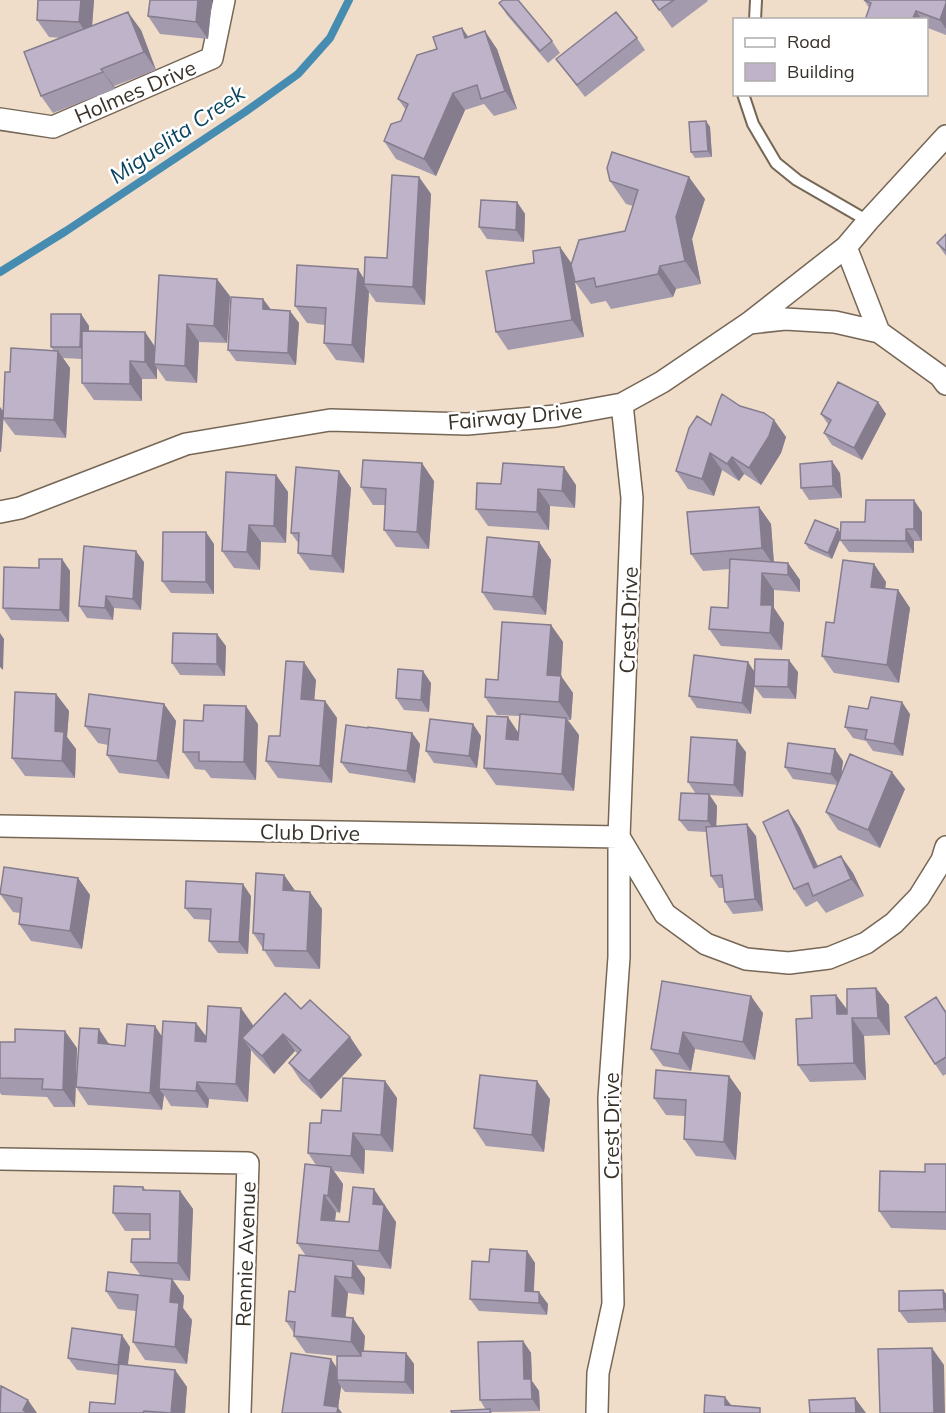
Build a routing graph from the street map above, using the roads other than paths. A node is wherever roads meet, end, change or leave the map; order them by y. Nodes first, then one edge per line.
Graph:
1 (224, 0) edge
2 (756, 0) edge
3 (755, 18) edge
4 (744, 96) edge
5 (0, 119) edge
6 (946, 136) edge
7 (868, 221) junction
8 (846, 247) junction
9 (749, 323) junction
10 (879, 332) junction
11 (946, 384) edge
12 (622, 404) junction
13 (0, 513) edge
14 (0, 826) edge
15 (620, 837) junction
16 (946, 848) edge
17 (0, 1158) edge
18 (240, 1413) edge
19 (597, 1413) edge

1 - 5 street, Holmes Drive
2 - 3 lane
4 - 7 lane
6 - 7 street, Fairway Drive
7 - 8 street, Fairway Drive
8 - 9 street, Fairway Drive
8 - 10 street
9 - 10 street
9 - 12 street, Fairway Drive
10 - 11 street
12 - 13 street, Fairway Drive
12 - 15 street, Crest Drive
14 - 15 street, Club Drive
15 - 16 street
15 - 19 street, Crest Drive
17 - 18 street, Rennie Avenue

